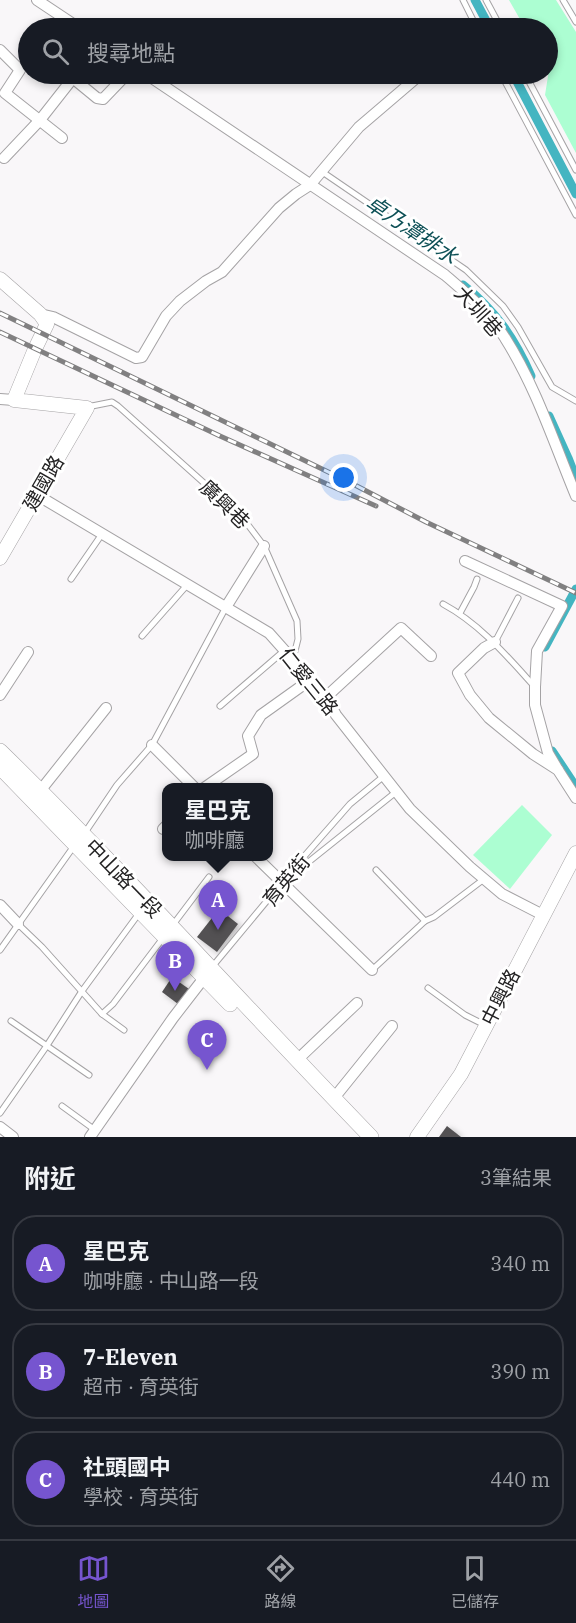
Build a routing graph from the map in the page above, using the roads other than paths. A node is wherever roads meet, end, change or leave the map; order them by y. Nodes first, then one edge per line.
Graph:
1 (37, 0) edge
2 (463, 0) edge
3 (486, 0) edge
4 (563, 0) edge
5 (64, 18) edge
6 (472, 18) edge
7 (496, 18) edge
8 (576, 22) edge
9 (0, 50) edge
10 (18, 68) edge
11 (18, 73) edge
12 (65, 84) edge
13 (79, 84) edge
14 (117, 84) edge
15 (162, 84) edge
16 (409, 84) edge
17 (506, 84) edge
18 (530, 84) edge
19 (40, 120) junction
20 (62, 138) dead end
21 (4, 158) dead end
22 (576, 170) edge
23 (315, 179) junction
24 (576, 215) edge
25 (0, 279) edge
26 (40, 314) junction
27 (7, 400) edge
28 (576, 401) edge
29 (87, 408) junction
30 (36, 495) junction
31 (576, 496) edge
32 (102, 534) junction
33 (264, 546) junction
34 (0, 558) edge
35 (465, 561) dead end
36 (71, 579) dead end
37 (477, 579) dead end
38 (188, 584) junction
39 (518, 598) dead end
40 (443, 604) dead end
41 (226, 607) junction
42 (460, 613) junction
43 (142, 636) dead end
44 (495, 642) junction
45 (28, 652) dead end
46 (289, 654) junction
47 (431, 656) dead end
48 (310, 680) junction
49 (535, 687) junction
50 (0, 695) edge
51 (326, 696) junction
52 (220, 706) dead end
53 (106, 708) dead end
54 (152, 745) junction
55 (0, 751) edge
56 (0, 767) edge
57 (558, 770) junction
58 (384, 776) junction
59 (190, 783) edge
60 (211, 783) edge
61 (40, 791) junction
62 (397, 792) junction
63 (576, 798) edge
64 (79, 839) junction
65 (576, 853) edge
66 (260, 861) edge
67 (376, 870) dead end
68 (209, 877) dead end
69 (484, 879) junction
70 (283, 883) junction
71 (0, 905) edge
72 (141, 911) junction
73 (543, 915) junction
74 (425, 921) junction
75 (18, 924) junction
76 (168, 931) junction
77 (0, 950) edge
78 (372, 970) joint
79 (208, 973) junction
80 (428, 988) dead end
81 (82, 991) junction
82 (357, 1003) dead end
83 (102, 1014) junction
84 (10, 1020) dead end
85 (486, 1025) junction
86 (392, 1026) dead end
87 (124, 1030) dead end
88 (47, 1046) junction
89 (297, 1060) junction
90 (89, 1075) dead end
91 (334, 1098) junction
92 (62, 1106) dead end
93 (0, 1113) edge
94 (0, 1127) edge
95 (92, 1134) edge
96 (14, 1137) edge
97 (357, 1137) edge
98 (371, 1137) edge
99 (417, 1137) edge

1 - 5 street
2 - 6 lane
3 - 7 lane
4 - 8 lane
9 - 10 street
11 - 19 street
12 - 19 street
13 - 14 street
15 - 23 street
16 - 23 street
17 - 24 lane
18 - 22 lane
19 - 20 street
19 - 21 street
23 - 26 street
23 - 28 lane, 大圳巷
23 - 31 street, 大圳巷
25 - 26 street
26 - 27 street
27 - 29 street
29 - 30 street, 建國路
29 - 33 lane, 廣興巷
30 - 32 street, 仁愛三路
30 - 34 street, 建國路
32 - 36 lane
32 - 38 street, 仁愛三路
33 - 41 street
33 - 46 lane, 廣興巷
35 - 49 street
37 - 42 lane
38 - 41 street, 仁愛三路
38 - 43 lane
39 - 44 lane
40 - 42 lane
41 - 46 street, 仁愛三路
41 - 54 lane
42 - 44 lane
44 - 49 lane
44 - 57 street
45 - 50 street
46 - 48 street, 仁愛三路
46 - 52 lane
47 - 51 street
48 - 51 street, 仁愛三路
48 - 60 street
49 - 57 street
51 - 58 street, 仁愛三路
53 - 61 street
54 - 59 street
54 - 64 lane
55 - 61 main road, 中山路一段
56 - 64 main road, 中山路一段
57 - 63 street
58 - 62 street, 仁愛三路
58 - 70 lane, 育英街
61 - 64 main road, 中山路一段
62 - 69 street, 仁愛三路
62 - 70 lane
64 - 72 main road, 中山路一段
64 - 75 lane
64 - 76 main road, 中山路一段
65 - 73 street, 中興路
66 - 70 street
67 - 74 lane
68 - 76 lane
69 - 73 street, 仁愛三路
69 - 74 lane
70 - 78 street
70 - 79 lane, 育英街
71 - 75 street
72 - 76 main road, 中山路一段
72 - 81 lane
73 - 85 street, 中興路
74 - 78 lane
75 - 77 lane
75 - 81 lane
76 - 79 main road, 中山路一段
76 - 83 lane
79 - 89 main road, 中山路一段
79 - 95 street, 育英街
79 - 97 main road, 中山路一段
80 - 85 lane
81 - 83 lane
81 - 88 lane
82 - 89 street
83 - 87 lane
84 - 88 lane
85 - 99 street, 中興路
86 - 91 street
88 - 90 lane
88 - 93 lane
89 - 91 main road, 中山路一段
91 - 98 main road, 中山路一段
92 - 95 lane
94 - 96 street

